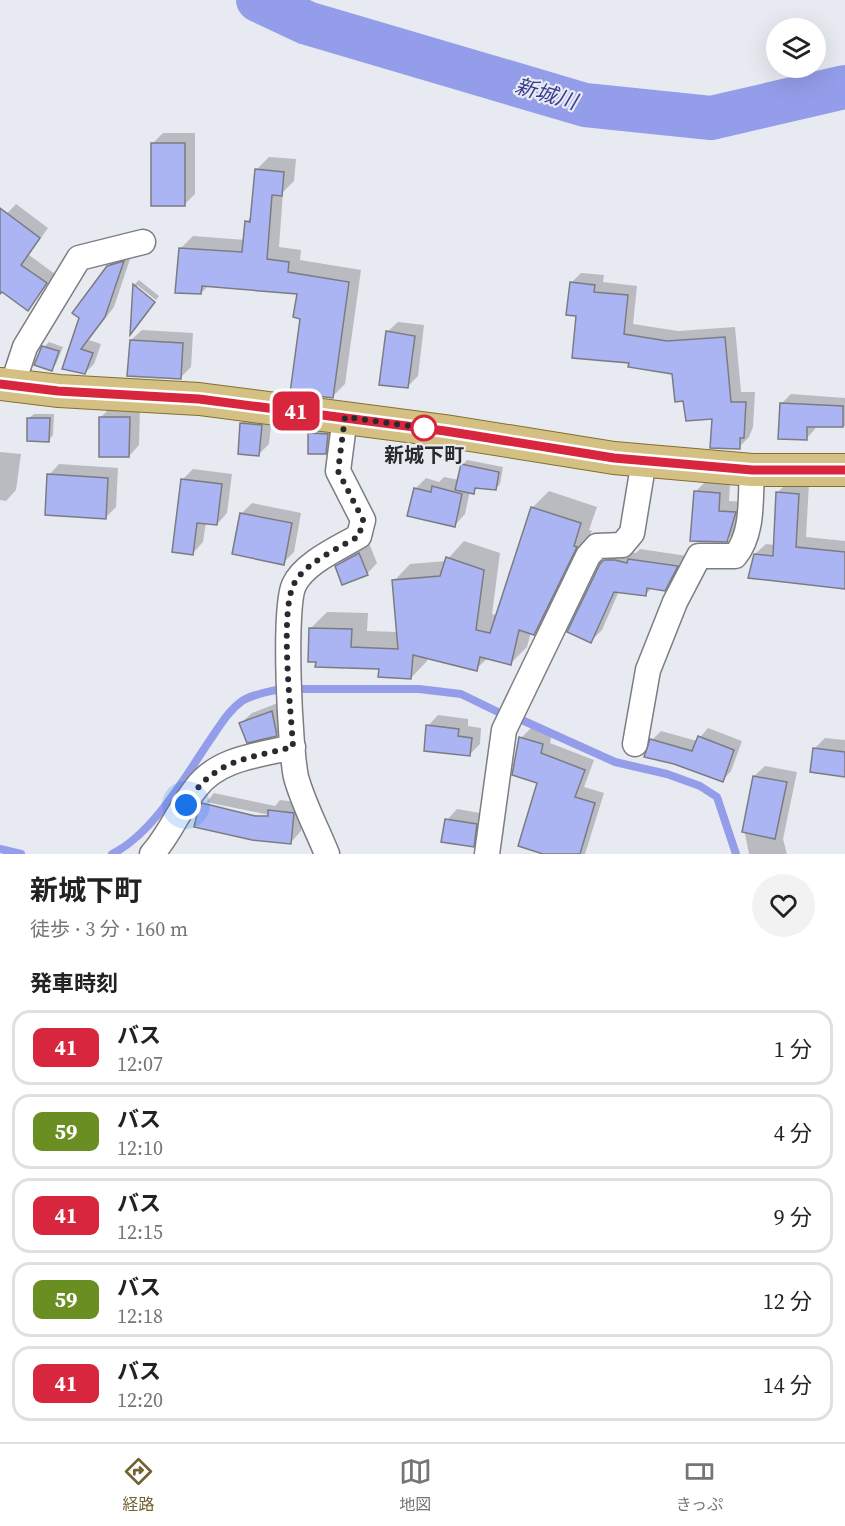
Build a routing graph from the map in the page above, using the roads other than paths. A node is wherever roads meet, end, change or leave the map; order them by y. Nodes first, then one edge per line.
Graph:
1 (143, 242) dead end
2 (6, 385) edge
3 (345, 417) junction
4 (644, 460) junction
5 (752, 470) junction
6 (845, 470) edge
7 (635, 744) dead end
8 (293, 747) junction
9 (152, 854) edge
10 (327, 854) edge
11 (487, 854) edge

1 - 2 street
2 - 3 main road
3 - 4 main road
3 - 8 street
4 - 5 main road
4 - 11 street
5 - 6 main road
5 - 7 street
8 - 9 street
8 - 10 street

